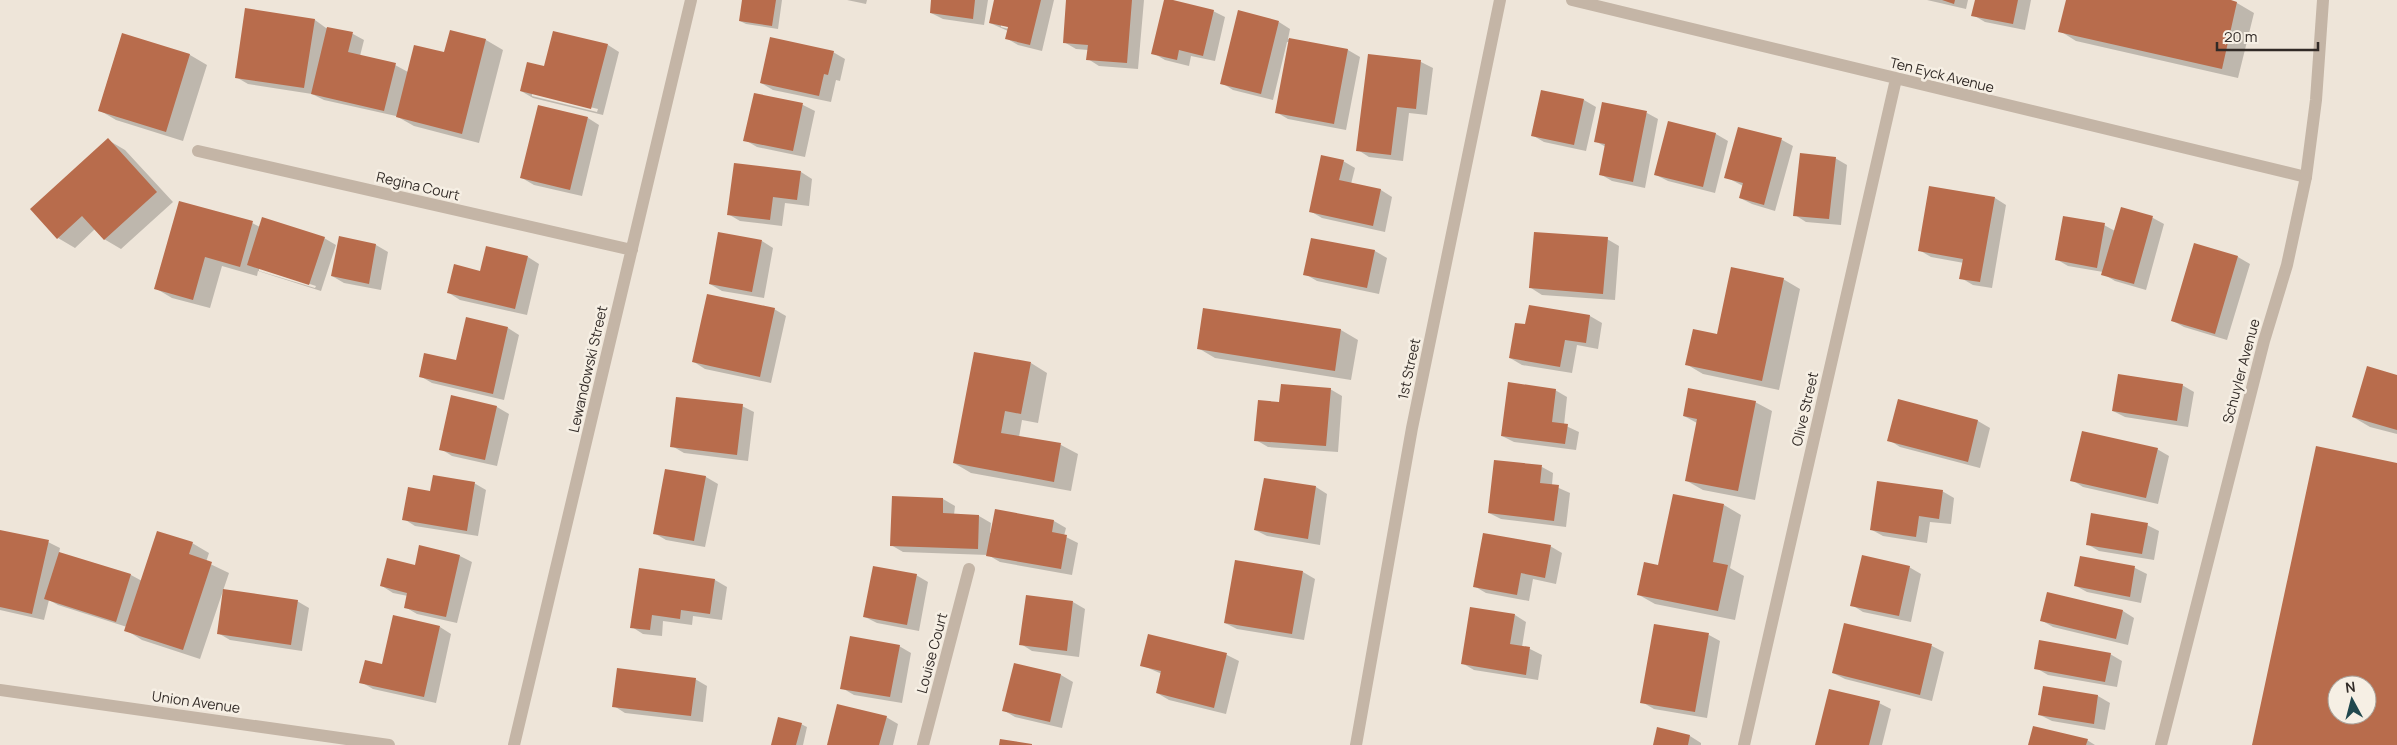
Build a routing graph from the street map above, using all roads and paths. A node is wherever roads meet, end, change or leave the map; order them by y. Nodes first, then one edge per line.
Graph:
1 (691, 0) edge
2 (1500, 0) edge
3 (1572, 0) edge
4 (2323, 0) edge
5 (1896, 79) junction
6 (198, 151) dead end
7 (2306, 177) junction
8 (632, 250) junction
9 (969, 569) dead end
10 (0, 690) edge
11 (324, 740) edge
12 (388, 745) edge
13 (514, 745) edge
14 (924, 745) edge
15 (1356, 745) edge
16 (1744, 745) edge
17 (2162, 745) edge

1 - 8 street, Lewandowski Street
2 - 15 street, 1st Street
3 - 5 street, Ten Eyck Avenue
4 - 7 street, Schuyler Avenue
5 - 7 street, Ten Eyck Avenue
5 - 16 street, Olive Street
6 - 8 street, Regina Court
7 - 17 street, Schuyler Avenue
8 - 13 street, Lewandowski Street
9 - 14 street, Louise Court
10 - 11 street, Union Avenue
11 - 12 street, Union Avenue

